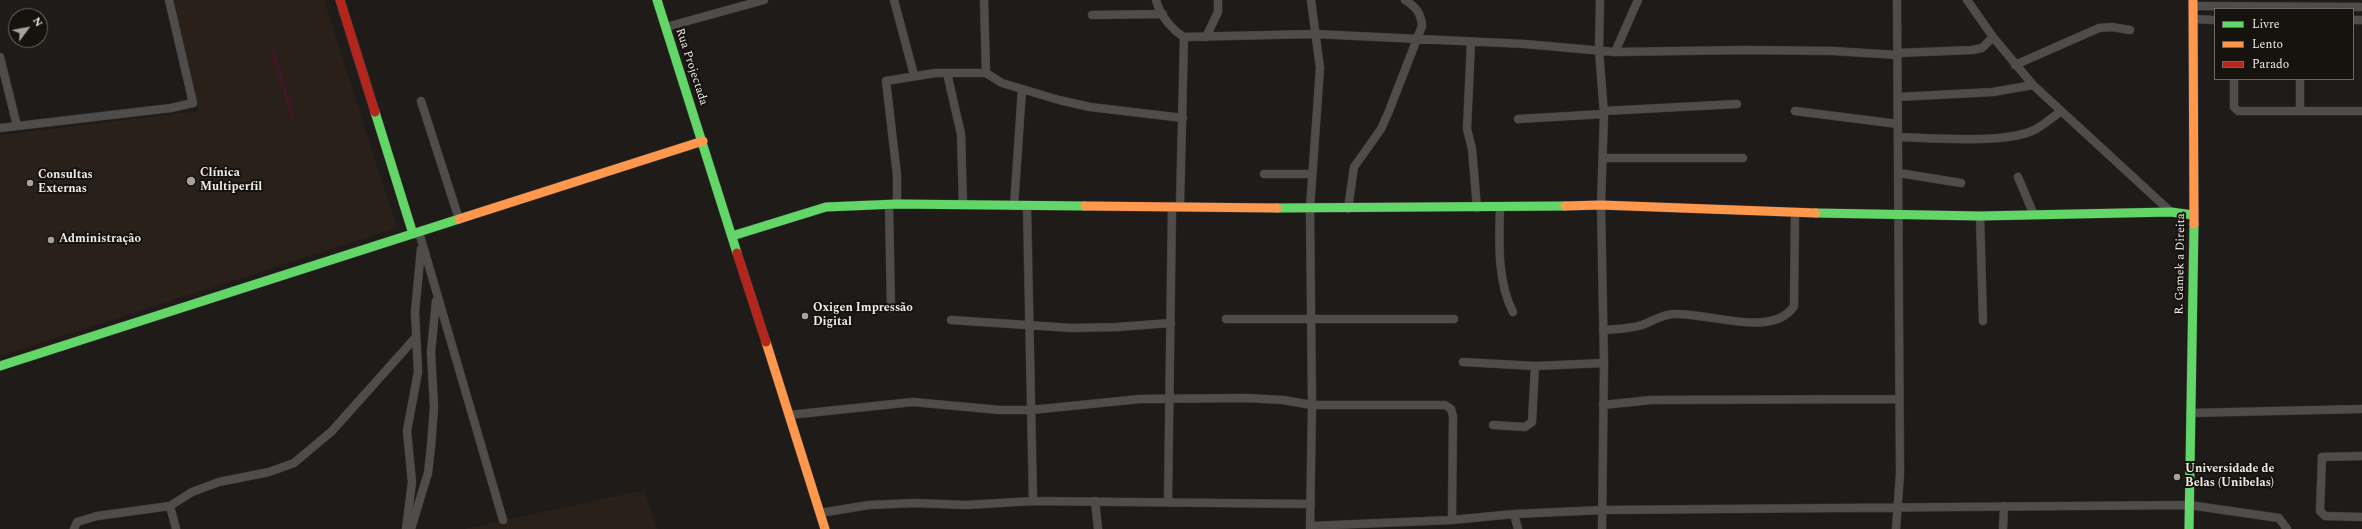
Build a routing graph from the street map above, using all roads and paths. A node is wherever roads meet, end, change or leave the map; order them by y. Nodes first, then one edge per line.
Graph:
1 (169, 0) edge
2 (340, 0) edge
3 (656, 0) edge
4 (764, 0) edge
5 (894, 0) edge
6 (984, 0) edge
7 (1156, 0) edge
8 (1218, 0) edge
9 (1311, 0) edge
10 (1405, 0) edge
11 (1600, 0) edge
12 (1638, 0) edge
13 (1897, 0) edge
14 (1967, 0) edge
15 (2193, 3) edge
16 (2235, 5) edge
17 (2362, 7) edge
18 (2301, 8) edge
19 (1163, 14) junction
20 (1092, 15) dead end
21 (2193, 20) junction
22 (2214, 20) edge
23 (666, 27) junction
24 (2130, 30) dead end
25 (1314, 34) junction
26 (1184, 37) junction
27 (1206, 37) junction
28 (1993, 37) junction
29 (1416, 39) junction
30 (1471, 42) junction
31 (1599, 50) junction
32 (1615, 52) junction
33 (1898, 54) junction
34 (0, 57) edge
35 (2015, 65) junction
36 (948, 73) junction
37 (986, 73) junction
38 (914, 74) junction
39 (2234, 80) edge
40 (2300, 80) edge
41 (2033, 85) junction
42 (1022, 89) junction
43 (1898, 97) junction
44 (421, 101) dead end
45 (1737, 104) dead end
46 (2300, 110) junction
47 (1795, 111) dead end
48 (2362, 111) edge
49 (2060, 112) junction
50 (1604, 113) junction
51 (1183, 118) junction
52 (1518, 119) dead end
53 (1898, 124) junction
54 (17, 126) junction
55 (0, 128) edge
56 (1898, 137) junction
57 (703, 141) junction
58 (1603, 158) junction
59 (1743, 158) dead end
60 (1264, 174) dead end
61 (1311, 174) junction
62 (1898, 174) junction
63 (2018, 177) dead end
64 (1961, 183) dead end
65 (893, 205) junction
66 (963, 205) junction
67 (1601, 205) junction
68 (1014, 206) junction
69 (1176, 206) junction
70 (1027, 207) junction
71 (1500, 207) junction
72 (1310, 208) junction
73 (1477, 208) junction
74 (1348, 209) junction
75 (2171, 212) junction
76 (1795, 213) junction
77 (1898, 215) junction
78 (2034, 215) junction
79 (2193, 215) junction
80 (1980, 216) junction
81 (458, 219) junction
82 (416, 233) junction
83 (732, 236) junction
84 (435, 286) junction
85 (891, 309) dead end
86 (1513, 312) dead end
87 (1226, 319) dead end
88 (1454, 319) dead end
89 (951, 320) dead end
90 (1312, 320) junction
91 (1982, 320) dead end
92 (1171, 323) junction
93 (1029, 326) junction
94 (1603, 330) junction
95 (416, 337) junction
96 (1463, 362) dead end
97 (1604, 363) junction
98 (0, 366) edge
99 (1534, 366) junction
100 (1168, 399) junction
101 (1899, 399) junction
102 (1312, 405) junction
103 (1603, 405) junction
104 (2362, 409) edge
105 (1031, 410) junction
106 (2190, 413) junction
107 (789, 415) junction
108 (1493, 425) dead end
109 (2362, 456) edge
110 (1033, 501) junction
111 (1095, 501) junction
112 (1168, 502) junction
113 (1311, 504) junction
114 (2189, 505) junction
115 (170, 506) junction
116 (2004, 506) junction
117 (1898, 508) junction
118 (1603, 510) junction
119 (820, 513) junction
120 (1514, 514) junction
121 (2362, 517) edge
122 (503, 520) dead end
123 (1452, 520) junction
124 (1310, 528) edge
125 (74, 529) edge
126 (176, 529) edge
127 (406, 529) edge
128 (411, 529) edge
129 (825, 529) edge
130 (1098, 529) edge
131 (1518, 529) edge
132 (1602, 529) edge
133 (1896, 529) edge
134 (2003, 529) edge
135 (2189, 529) edge
136 (2288, 529) edge

1 - 54 street
2 - 82 street
3 - 23 street, Rua Projectada
4 - 23 street
5 - 38 street
6 - 37 street
7 - 19 street
8 - 27 street
9 - 25 street
10 - 29 street
11 - 31 street
12 - 32 street
13 - 33 street
14 - 28 street
15 - 16 street
15 - 21 street, R. Gamek a Direita
16 - 18 street
17 - 18 street
19 - 20 street
19 - 26 street
21 - 22 street
21 - 79 street, R. Gamek a Direita
23 - 57 street, Rua Projectada
24 - 35 street
25 - 27 street
25 - 29 street
25 - 61 street
26 - 27 street
26 - 51 street
28 - 33 street
28 - 35 street
29 - 30 street
29 - 74 street
30 - 31 street
30 - 73 street
31 - 32 street
31 - 50 street
32 - 33 street
33 - 43 street
34 - 54 street
35 - 41 street
36 - 37 street
36 - 38 street
36 - 66 street
37 - 42 street
38 - 65 street
39 - 46 street
40 - 46 street
41 - 43 street
41 - 49 street
42 - 51 street
42 - 68 street
43 - 53 street
44 - 81 street
45 - 50 street
46 - 48 street
47 - 53 street
49 - 56 street
49 - 75 street
50 - 52 street
50 - 58 street
51 - 69 street
53 - 56 street
54 - 55 street
56 - 62 street
57 - 81 street
57 - 83 street, Rua Projectada
58 - 59 street
58 - 67 street
60 - 61 street
61 - 72 street
62 - 64 street
62 - 77 street
63 - 78 street
65 - 66 street
65 - 83 street
65 - 85 street
66 - 68 street
67 - 71 street
67 - 76 street
67 - 94 street
68 - 70 street
69 - 70 street
69 - 72 street
69 - 92 street
70 - 93 street
71 - 73 street
71 - 86 street
72 - 74 street
72 - 90 street
73 - 74 street
75 - 78 street
75 - 79 street
76 - 77 street
76 - 94 street
77 - 80 street
77 - 101 street
78 - 80 street
79 - 106 street, R. Gamek a Direita
80 - 91 street
81 - 82 street
82 - 84 street
82 - 95 street
82 - 98 street
83 - 107 street, Rua Projectada
84 - 122 street
84 - 128 street
87 - 90 street
88 - 90 street
89 - 93 street
90 - 102 street
92 - 93 street
92 - 100 street
93 - 105 street
94 - 97 street
95 - 115 street
95 - 127 street
96 - 99 street
97 - 99 street
97 - 103 street
99 - 108 street
100 - 102 street
100 - 105 street
100 - 112 street
101 - 103 street
101 - 117 street
102 - 113 street
102 - 123 street
103 - 118 street
104 - 106 street
105 - 107 street
105 - 110 street
106 - 114 street, R. Gamek a Direita
107 - 119 street, Rua Projectada
109 - 121 street
110 - 111 street
110 - 119 street
111 - 112 street
111 - 130 street
112 - 113 street
113 - 124 street
114 - 116 street
114 - 135 street, R. Gamek a Direita
114 - 136 street
115 - 125 street
115 - 126 street
116 - 117 street
116 - 134 street
117 - 118 street
117 - 133 street
118 - 120 street
118 - 132 street
119 - 129 street, Rua Projectada
120 - 123 street
120 - 131 street
123 - 124 street

